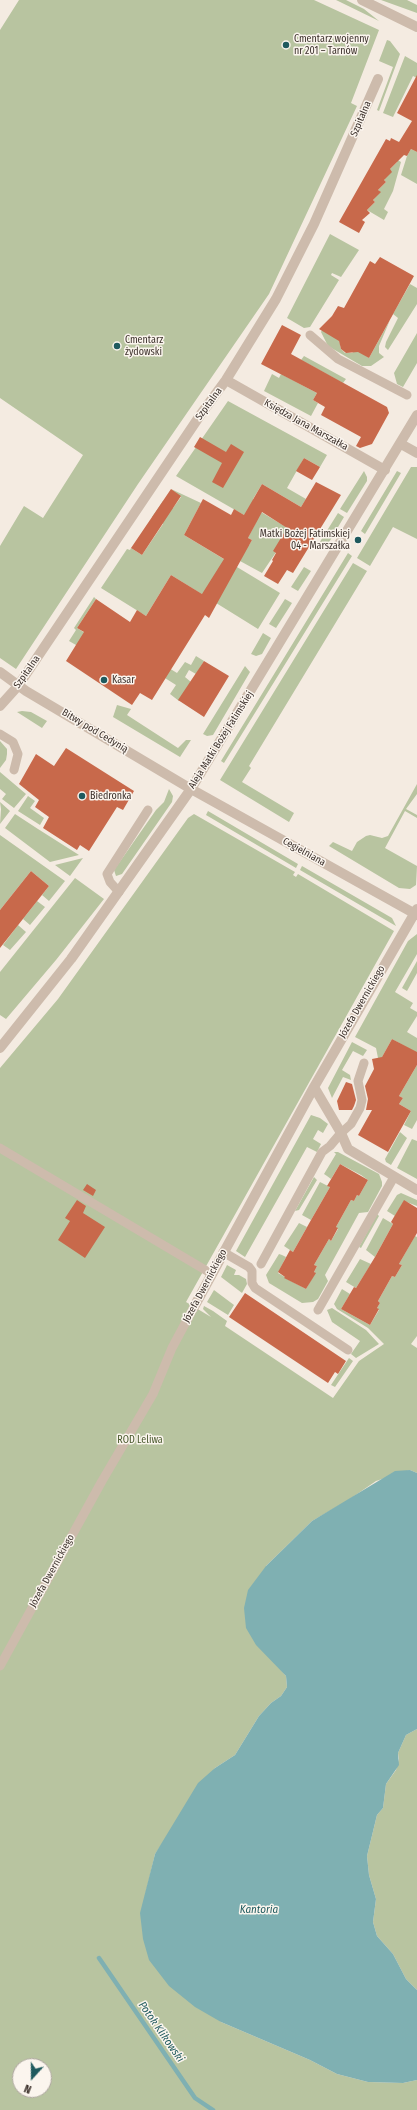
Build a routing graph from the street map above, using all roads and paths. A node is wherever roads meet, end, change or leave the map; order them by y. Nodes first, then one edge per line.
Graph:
1 (362, 0) edge
2 (417, 28) edge
3 (378, 80) dead end
4 (310, 335) dead end
5 (226, 380) junction
6 (407, 395) dead end
7 (417, 415) edge
8 (401, 444) junction
9 (417, 453) edge
10 (385, 470) junction
11 (0, 672) edge
12 (18, 686) junction
13 (0, 706) edge
14 (0, 734) edge
15 (14, 770) dead end
16 (191, 788) junction
17 (148, 810) dead end
18 (119, 892) junction
19 (416, 912) edge
20 (0, 1048) edge
21 (364, 1063) dead end
22 (314, 1087) junction
23 (341, 1133) junction
24 (0, 1148) edge
25 (394, 1177) junction
26 (417, 1190) edge
27 (223, 1252) junction
28 (261, 1264) dead end
29 (212, 1274) junction
30 (194, 1306) joint
31 (318, 1310) dead end
32 (348, 1350) dead end
33 (0, 1666) edge

1 - 2 street
3 - 5 street, Szpitalna
4 - 6 lane
5 - 10 street, Księdza Jana Marszałka
5 - 12 street, Szpitalna
7 - 8 street, Aleja Matki Bożej Fatimskiej
8 - 9 street
8 - 10 street, Aleja Matki Bożej Fatimskiej
10 - 16 street, Aleja Matki Bożej Fatimskiej
11 - 12 street, Bitwy pod Cedynią
12 - 13 street, Szpitalna
12 - 16 street, Bitwy pod Cedynią
14 - 15 lane
16 - 18 street, Aleja Matki Bożej Fatimskiej
16 - 19 street, Cegielniana
17 - 18 lane
18 - 20 street, Aleja Matki Bożej Fatimskiej
19 - 22 street, Józefa Dwernickiego
21 - 23 lane
22 - 23 street
22 - 27 street, Józefa Dwernickiego
23 - 25 street
23 - 28 lane
24 - 29 lane
25 - 26 street
25 - 31 lane
27 - 29 street, Józefa Dwernickiego
27 - 32 lane
29 - 30 street, Józefa Dwernickiego
30 - 33 lane, Józefa Dwernickiego

